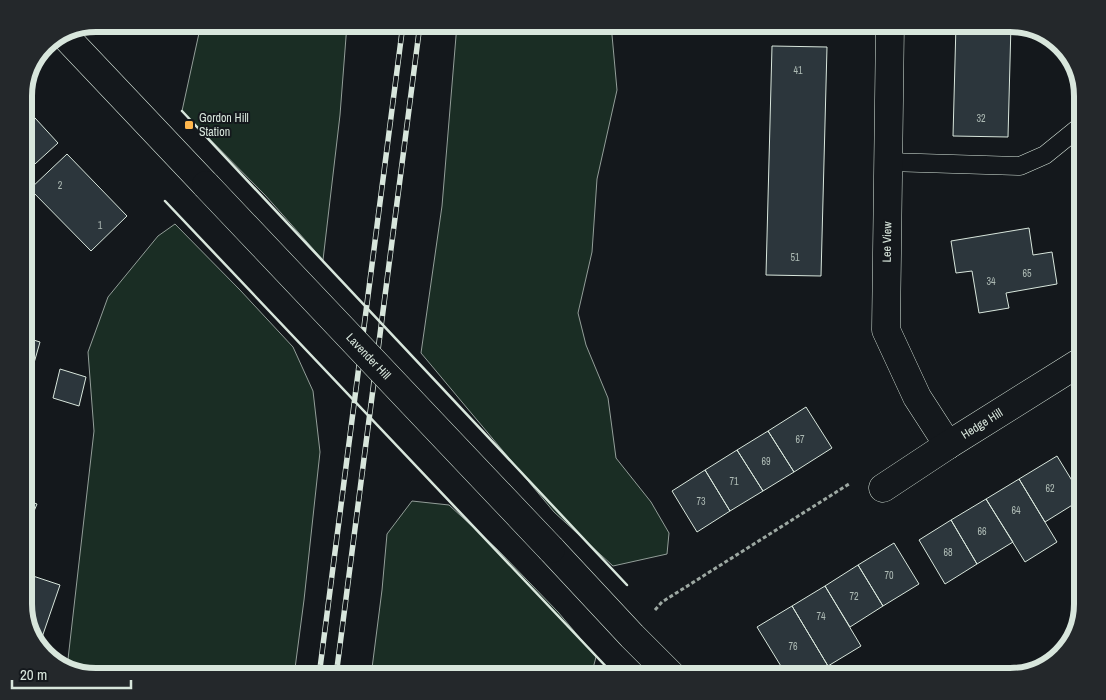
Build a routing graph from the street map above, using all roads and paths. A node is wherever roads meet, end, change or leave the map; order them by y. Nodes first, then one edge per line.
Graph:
1 (890, 33) edge
2 (68, 39) edge
3 (1074, 132) edge
4 (888, 162) junction
5 (1074, 366) edge
6 (948, 445) junction
7 (883, 488) joint
8 (632, 636) junction
9 (664, 668) edge

1 - 4 street, Lee View
2 - 8 street, Lavender Hill, bridge
3 - 4 lane
4 - 6 street, Lee View
5 - 6 street, Hedge Hill
6 - 7 street, Hedge Hill
7 - 8 path
8 - 9 street, Lavender Hill

